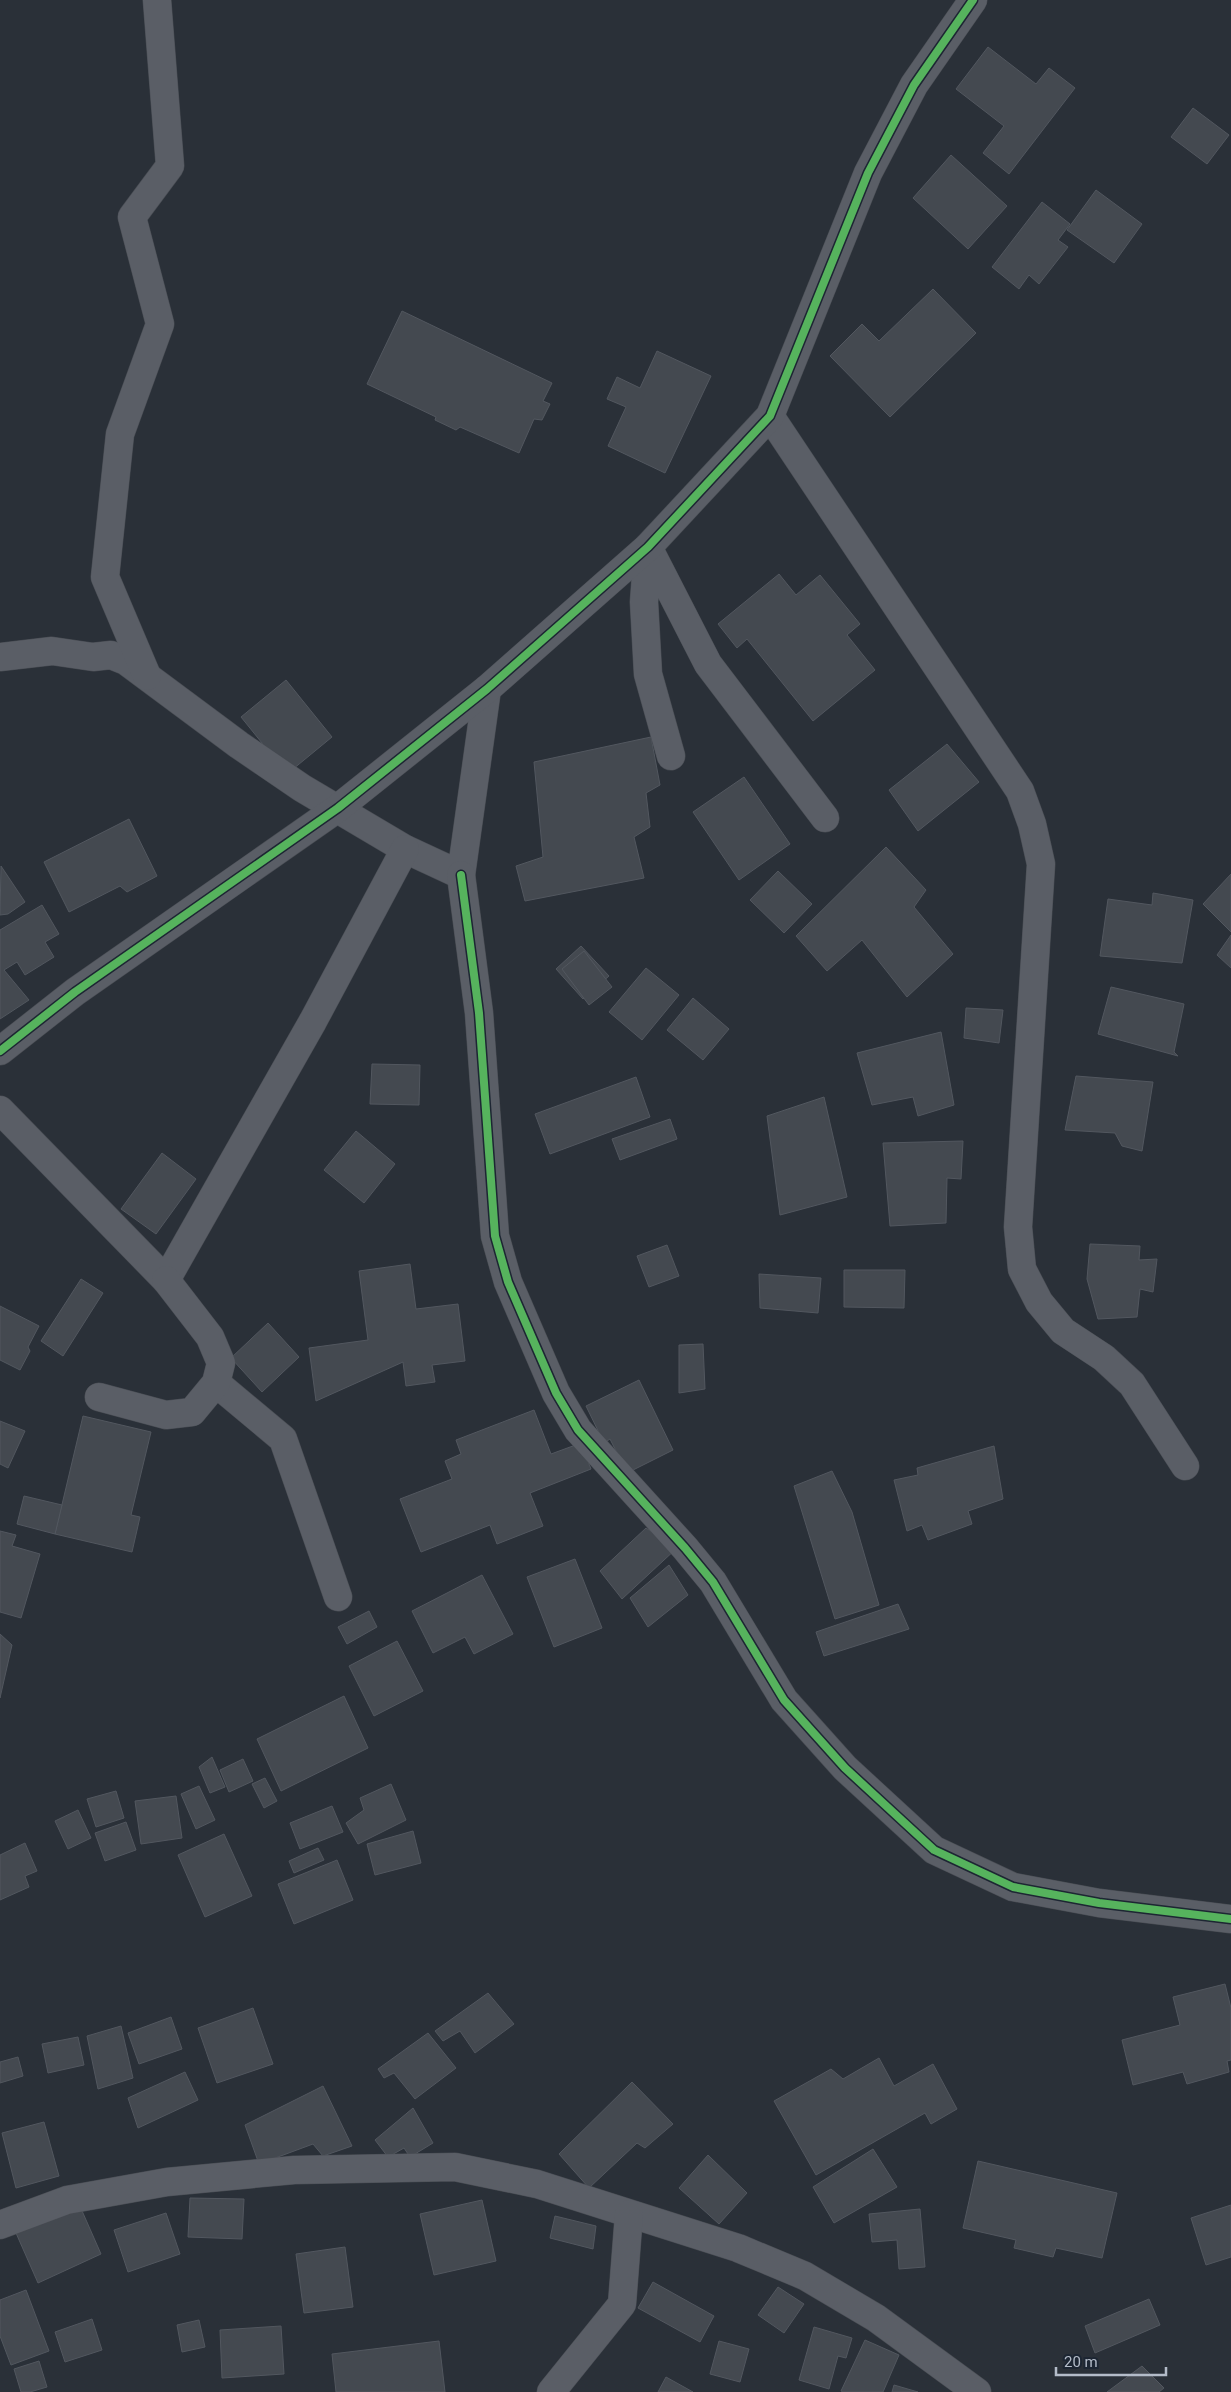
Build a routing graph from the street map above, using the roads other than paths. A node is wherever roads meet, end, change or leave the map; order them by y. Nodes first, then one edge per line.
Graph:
1 (157, 0) edge
2 (973, 0) edge
3 (770, 416) junction
4 (648, 547) junction
5 (0, 657) edge
6 (147, 676) junction
7 (487, 689) junction
8 (671, 756) dead end
9 (338, 808) junction
10 (825, 818) dead end
11 (405, 849) junction
12 (461, 875) junction
13 (0, 1051) edge
14 (0, 1110) edge
15 (166, 1280) junction
16 (216, 1383) junction
17 (99, 1397) dead end
18 (1185, 1466) dead end
19 (338, 1598) dead end
20 (1231, 1919) edge
21 (630, 2214) junction
22 (0, 2225) edge
23 (551, 2392) edge
24 (976, 2392) edge

1 - 6 street
2 - 3 street
3 - 4 street
3 - 18 street
4 - 7 street
4 - 8 street
4 - 10 street
5 - 6 street
6 - 9 street
7 - 9 street
7 - 12 street
9 - 11 street
9 - 13 street
11 - 12 street
11 - 15 street
12 - 20 street
14 - 15 street
15 - 16 street
16 - 17 street
16 - 19 street
21 - 22 street
21 - 23 street
21 - 24 street

